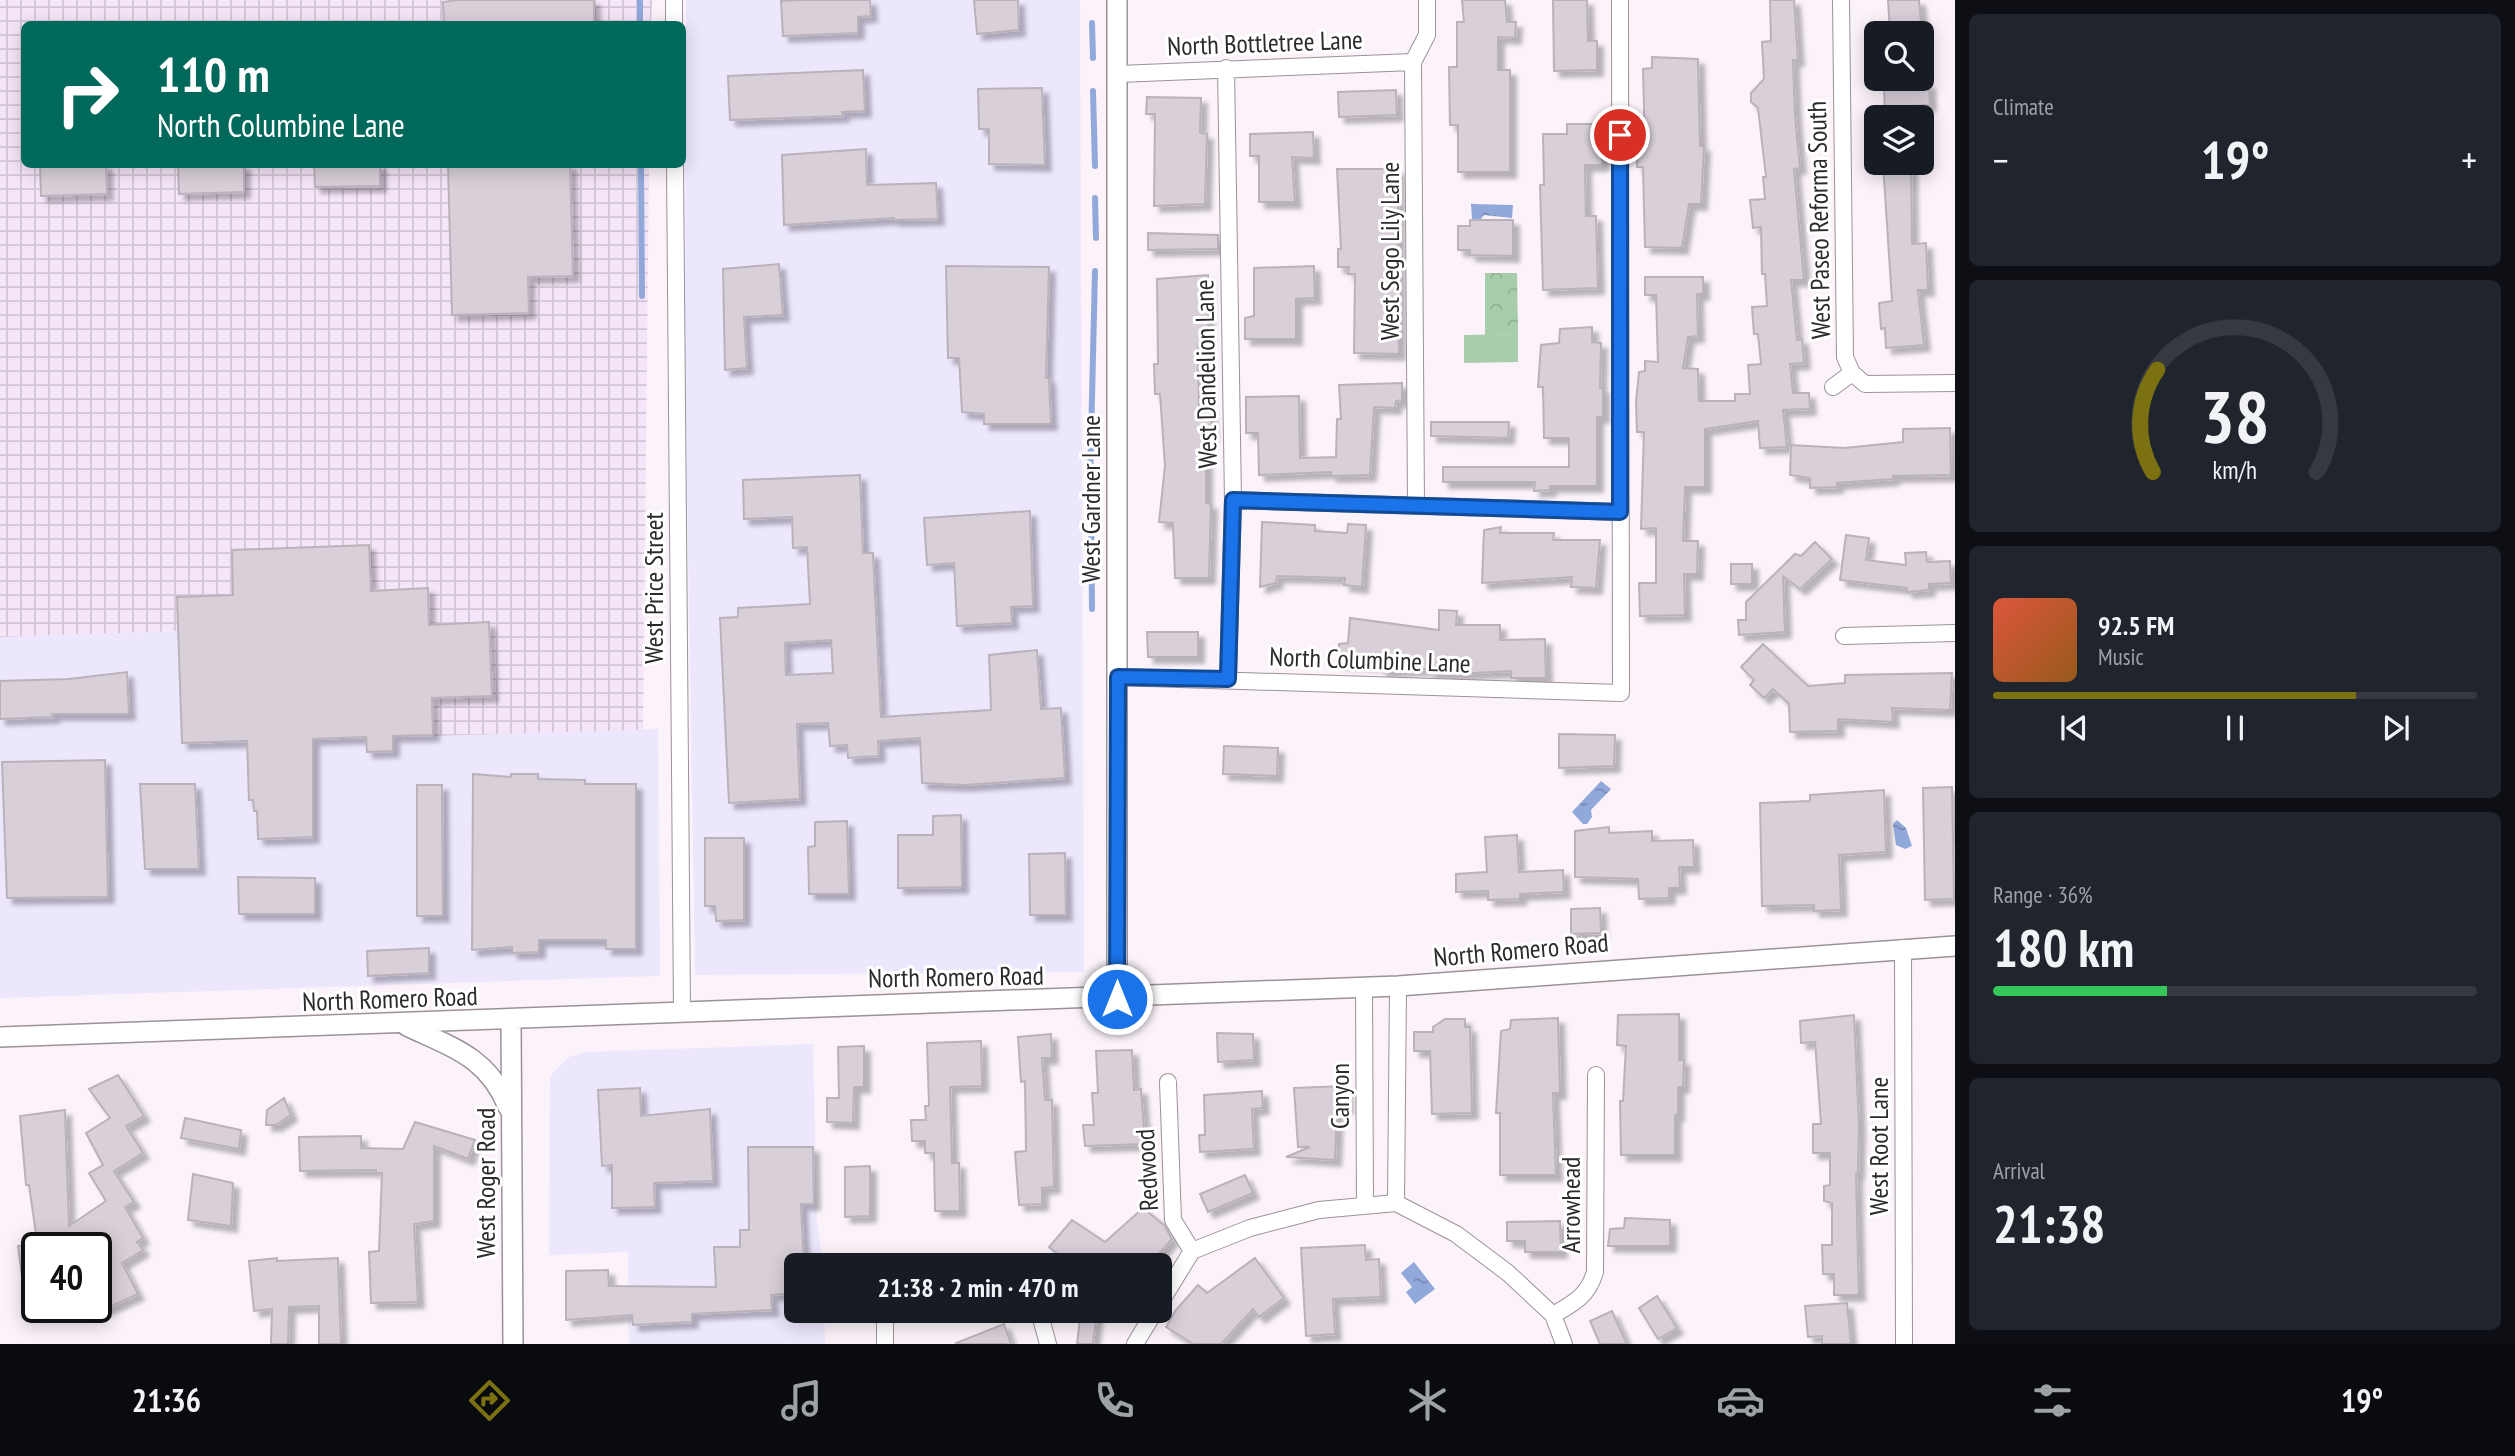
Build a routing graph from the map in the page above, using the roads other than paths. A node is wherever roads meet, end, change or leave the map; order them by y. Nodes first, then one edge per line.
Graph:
1 (674, 0) edge
2 (1117, 0) edge
3 (1427, 0) edge
4 (1620, 0) edge
5 (1841, 0) edge
6 (674, 21) edge
7 (1413, 62) junction
8 (1226, 68) junction
9 (1119, 74) junction
10 (675, 168) edge
11 (1852, 373) junction
12 (1955, 383) edge
13 (1833, 387) dead end
14 (1233, 500) junction
15 (1416, 505) junction
16 (1620, 512) junction
17 (1955, 633) edge
18 (1844, 636) dead end
19 (1118, 677) junction
20 (1228, 679) junction
21 (1955, 946) edge
22 (1903, 948) junction
23 (1364, 986) junction
24 (1398, 986) junction
25 (1117, 999) junction
26 (682, 1010) junction
27 (511, 1021) junction
28 (403, 1024) junction
29 (0, 1037) edge
30 (1596, 1075) dead end
31 (1168, 1082) dead end
32 (512, 1116) junction
33 (1396, 1203) junction
34 (1365, 1205) junction
35 (1192, 1251) junction
36 (1172, 1284) edge
37 (1553, 1315) junction
38 (885, 1323) edge
39 (1042, 1323) edge
40 (1148, 1323) edge
41 (513, 1344) edge
42 (885, 1344) edge
43 (1048, 1344) edge
44 (1135, 1344) edge
45 (1564, 1344) edge
46 (1904, 1344) edge

1 - 6 street
2 - 9 street, West Gardner Lane
3 - 7 street, West Sego Lily Lane
4 - 16 street
5 - 11 street, West Paseo Reforma South
7 - 8 street, North Bottletree Lane
7 - 15 street, West Sego Lily Lane
8 - 9 street, North Bottletree Lane
8 - 14 street, West Dandelion Lane
9 - 19 street, West Gardner Lane
10 - 26 street, West Price Street
11 - 12 street, West Paseo Reforma South
11 - 13 street
14 - 15 street
14 - 20 street, West Dandelion Lane
15 - 16 street
16 - 20 street, North Columbine Lane
17 - 18 street
19 - 20 street, North Columbine Lane
19 - 25 street, West Gardner Lane
21 - 22 street, North Romero Road
22 - 24 street, North Romero Road
22 - 46 street, West Root Lane
23 - 24 street, North Romero Road
23 - 25 street, North Romero Road
23 - 34 street, Canyon
24 - 33 street
25 - 26 street, North Romero Road
26 - 27 street, North Romero Road
27 - 28 street, North Romero Road
27 - 32 street, West Roger Road
28 - 29 street, North Romero Road
28 - 32 street
30 - 37 street, Arrowhead
31 - 35 street, Redwood
32 - 41 street, West Roger Road
33 - 34 street
33 - 37 street
34 - 35 street
35 - 36 street
37 - 45 street
38 - 42 street
39 - 43 street
40 - 44 street

